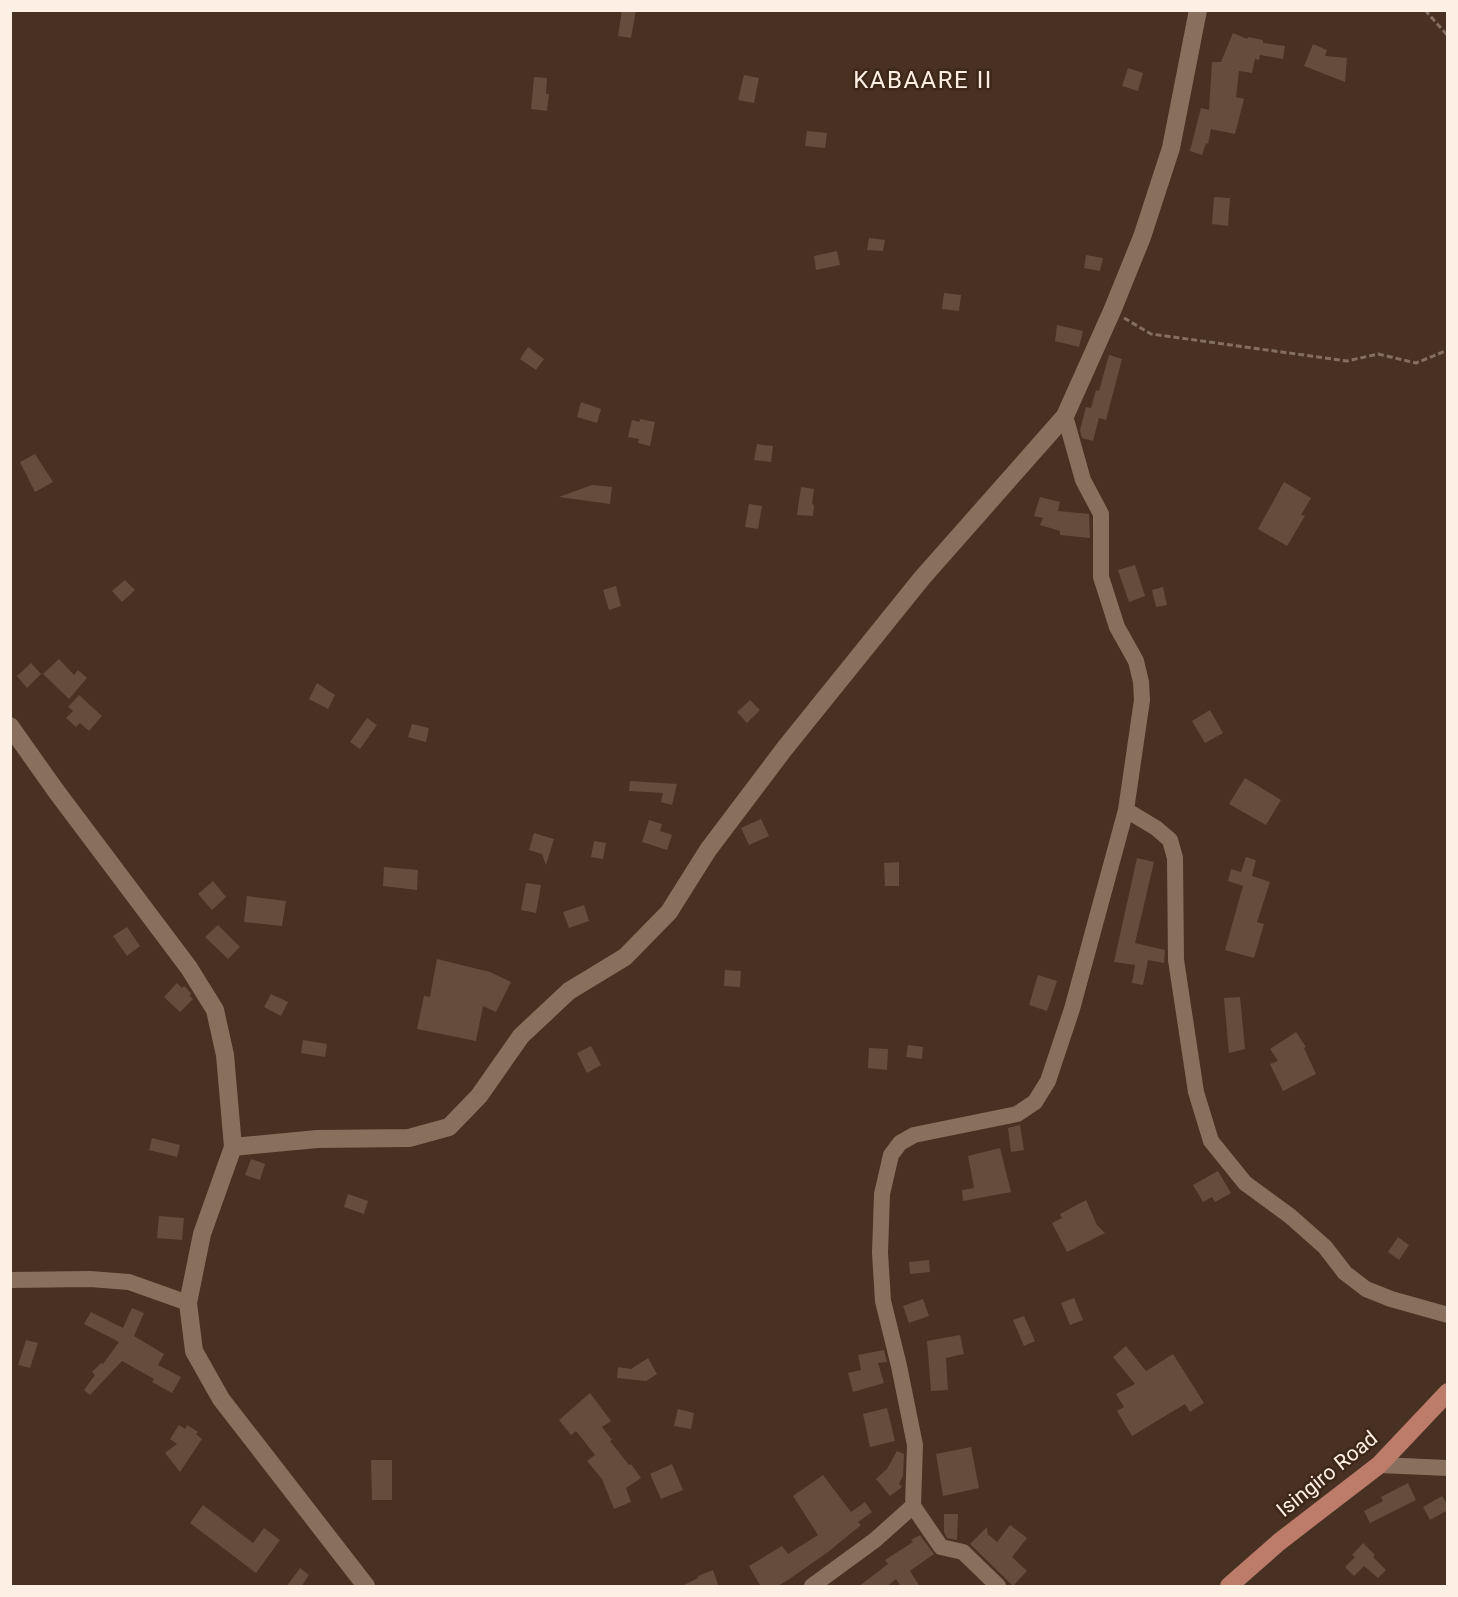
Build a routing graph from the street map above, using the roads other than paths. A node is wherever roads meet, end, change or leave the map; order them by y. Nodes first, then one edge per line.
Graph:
1 (1198, 10) edge
2 (1065, 416) junction
3 (10, 726) edge
4 (1126, 810) junction
5 (233, 1147) junction
6 (10, 1280) edge
7 (188, 1303) junction
8 (1448, 1315) edge
9 (1448, 1392) edge
10 (1379, 1465) junction
11 (1448, 1468) edge
12 (913, 1506) junction
13 (366, 1587) edge
14 (812, 1587) edge
15 (998, 1587) edge
16 (1229, 1587) edge

1 - 2 street
2 - 4 street
2 - 5 street
3 - 5 street
4 - 8 street
4 - 12 street
5 - 7 street
6 - 7 street
7 - 13 street
9 - 10 main road, Isingiro Road
10 - 11 street
10 - 16 main road, Isingiro Road
12 - 14 street
12 - 15 street

